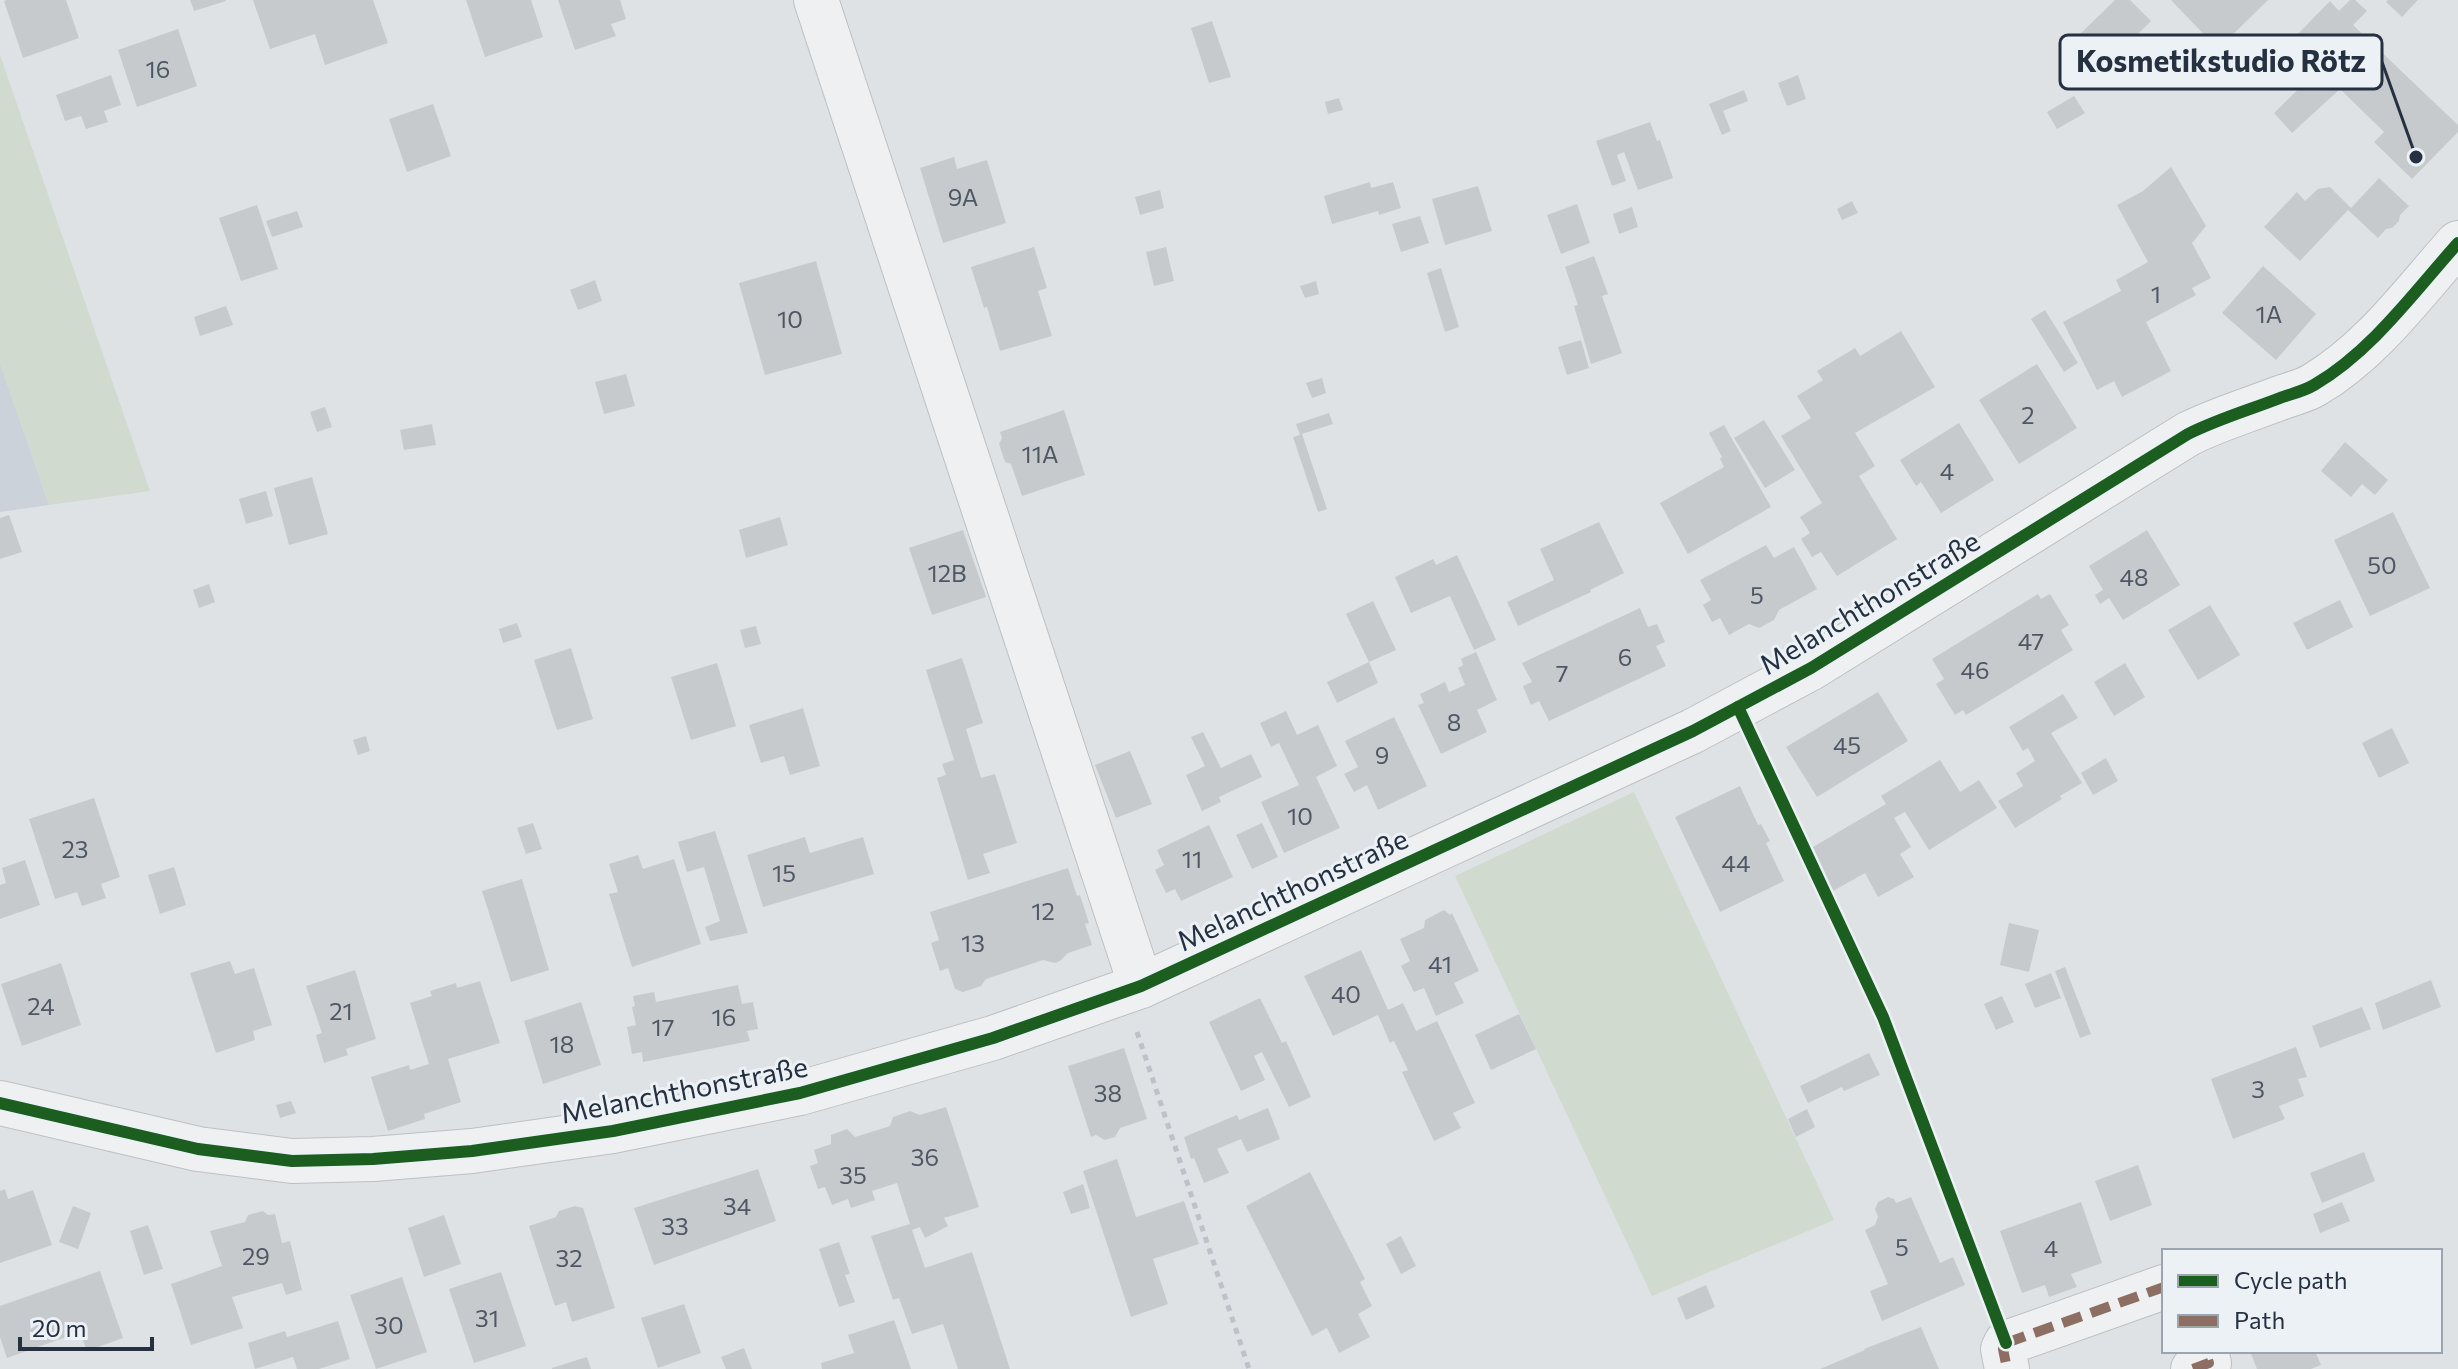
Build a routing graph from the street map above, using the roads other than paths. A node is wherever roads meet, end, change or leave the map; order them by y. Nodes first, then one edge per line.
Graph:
1 (816, 0) edge
2 (2458, 243) edge
3 (1133, 989) junction
4 (0, 1103) edge
5 (2162, 1288) edge
6 (2007, 1369) edge

1 - 3 street
2 - 3 street, Melanchthonstraße
3 - 4 street, Melanchthonstraße
5 - 6 street

